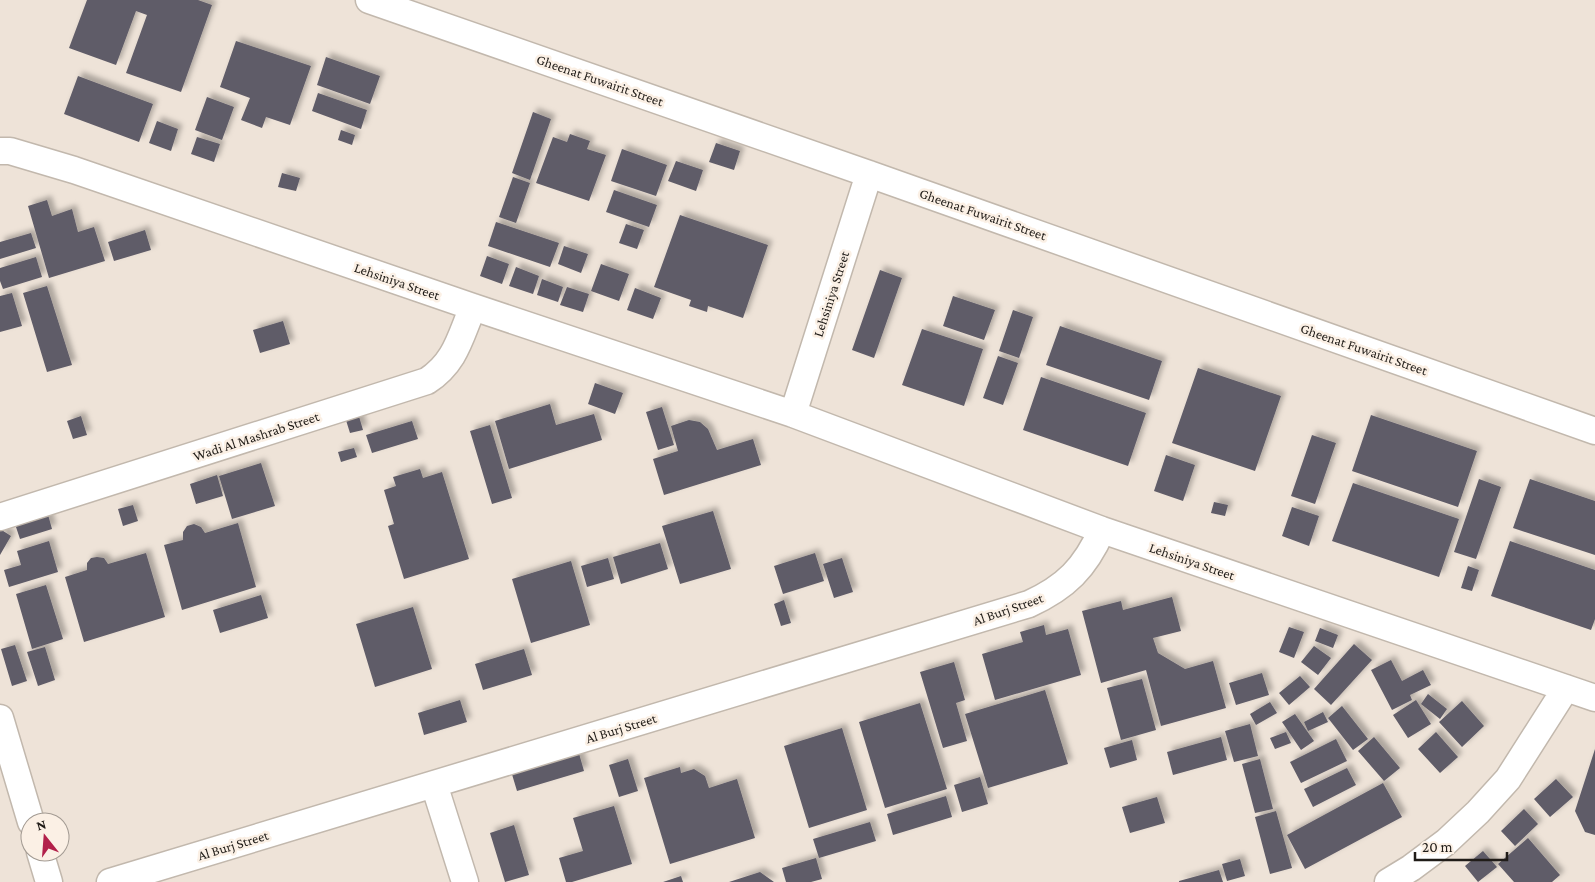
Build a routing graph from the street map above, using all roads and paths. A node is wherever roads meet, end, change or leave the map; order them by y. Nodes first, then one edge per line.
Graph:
1 (369, 0) edge
2 (0, 150) edge
3 (869, 174) junction
4 (472, 307) junction
5 (793, 414) junction
6 (1595, 431) edge
7 (0, 517) edge
8 (1102, 530) junction
9 (1566, 688) junction
10 (1595, 698) edge
11 (0, 718) edge
12 (434, 784) junction
13 (28, 812) edge
14 (43, 862) edge
15 (49, 882) edge
16 (110, 882) edge
17 (465, 882) edge
18 (1388, 882) edge

1 - 3 street, Gheenat Fuwairit Street
2 - 4 street, Lehsiniya Street
3 - 5 street, Lehsiniya Street
3 - 6 street, Gheenat Fuwairit Street
4 - 5 street, Lehsiniya Street
4 - 7 street, Wadi Al Mashrab Street
5 - 8 street, Lehsiniya Street
8 - 9 street, Lehsiniya Street
8 - 12 street, Al Burj Street
9 - 10 street, Lehsiniya Street
9 - 18 street
11 - 13 street
12 - 16 street, Al Burj Street
12 - 17 street
14 - 15 street

